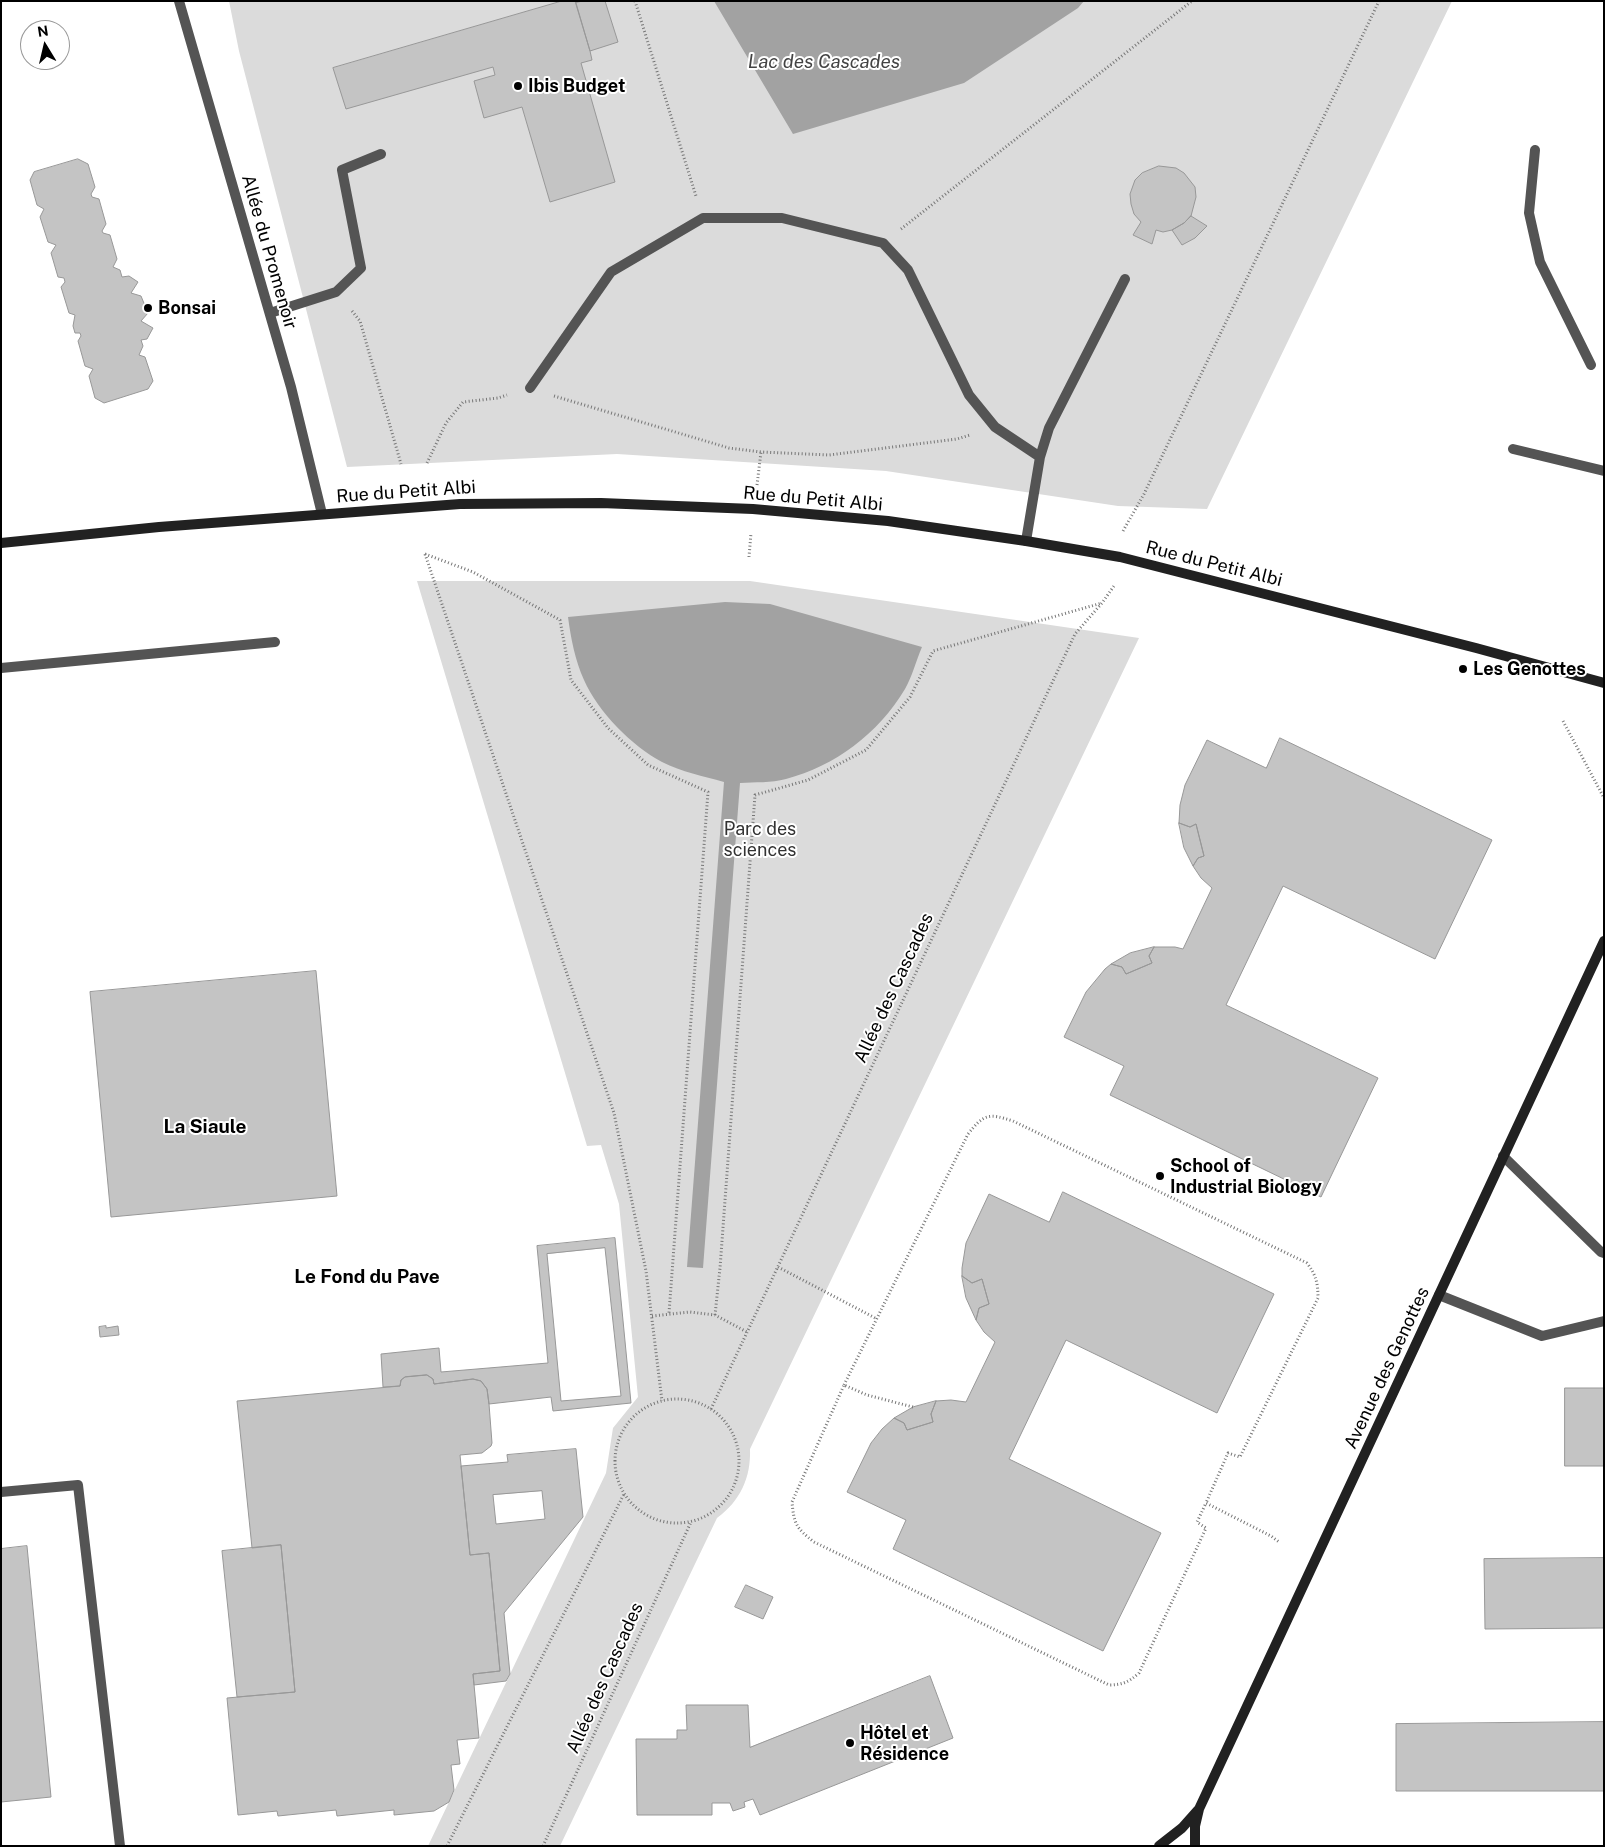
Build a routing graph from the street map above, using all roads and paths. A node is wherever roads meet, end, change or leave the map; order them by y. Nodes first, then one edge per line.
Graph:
1 (179, 1) edge
2 (636, 1) edge
3 (1192, 1) edge
4 (1380, 1) edge
5 (1535, 150) dead end
6 (381, 154) dead end
7 (703, 218) junction
8 (883, 243) junction
9 (1125, 279) dead end
10 (336, 292) junction
11 (270, 313) junction
12 (1591, 365) dead end
13 (530, 388) junction
14 (957, 439) dead end
15 (1513, 449) dead end
16 (1040, 457) junction
17 (427, 463) dead end
18 (401, 464) dead end
19 (1604, 471) edge
20 (322, 514) junction
21 (1123, 531) dead end
22 (1026, 541) junction
23 (1, 543) edge
24 (1114, 586) dead end
25 (1102, 603) junction
26 (275, 642) dead end
27 (1, 668) edge
28 (1604, 683) edge
29 (1563, 720) dead end
30 (1604, 798) edge
31 (1604, 941) edge
32 (1503, 1156) junction
33 (1604, 1253) edge
34 (778, 1267) junction
35 (1439, 1295) junction
36 (669, 1314) junction
37 (715, 1315) junction
38 (652, 1316) junction
39 (877, 1319) junction
40 (1604, 1322) edge
41 (748, 1332) junction
42 (844, 1385) junction
43 (662, 1401) junction
44 (913, 1408) dead end
45 (712, 1409) junction
46 (1, 1492) edge
47 (624, 1494) junction
48 (1206, 1503) junction
49 (692, 1522) junction
50 (1279, 1542) dead end
51 (1199, 1809) junction
52 (120, 1846) edge
53 (447, 1846) edge
54 (543, 1846) edge
55 (1159, 1846) edge
56 (1194, 1846) edge

1 - 11 street, Allée du Promenoir
2 - 7 path
3 - 8 path
4 - 21 path
5 - 12 street
6 - 10 street
7 - 8 street
7 - 13 street
8 - 16 street
9 - 16 street
10 - 11 street
10 - 18 path
11 - 20 street, Allée du Promenoir
13 - 14 path
13 - 17 path
15 - 19 street
16 - 22 street
20 - 22 street, Rue du Petit Albi
20 - 23 street, Rue du Petit Albi
22 - 28 street, Rue du Petit Albi
24 - 25 path, Allée des Cascades
25 - 34 path, Allée des Cascades
25 - 37 path
26 - 27 street
29 - 30 path
31 - 32 street, Avenue des Genottes
32 - 33 street
32 - 35 street, Avenue des Genottes
34 - 39 path
34 - 41 path, Allée des Cascades
35 - 40 street
35 - 51 street, Avenue des Genottes
36 - 37 path
36 - 38 path
36 - 38 path
37 - 41 path
38 - 43 path
39 - 42 path
39 - 48 path
41 - 45 path, Allée des Cascades
42 - 44 path
42 - 48 path
43 - 45 path
43 - 47 path
45 - 49 path
46 - 52 street
47 - 49 path
47 - 53 path
48 - 50 path
49 - 54 path, Allée des Cascades
51 - 55 street, Avenue des Genottes
51 - 56 street, Avenue des Genottes

